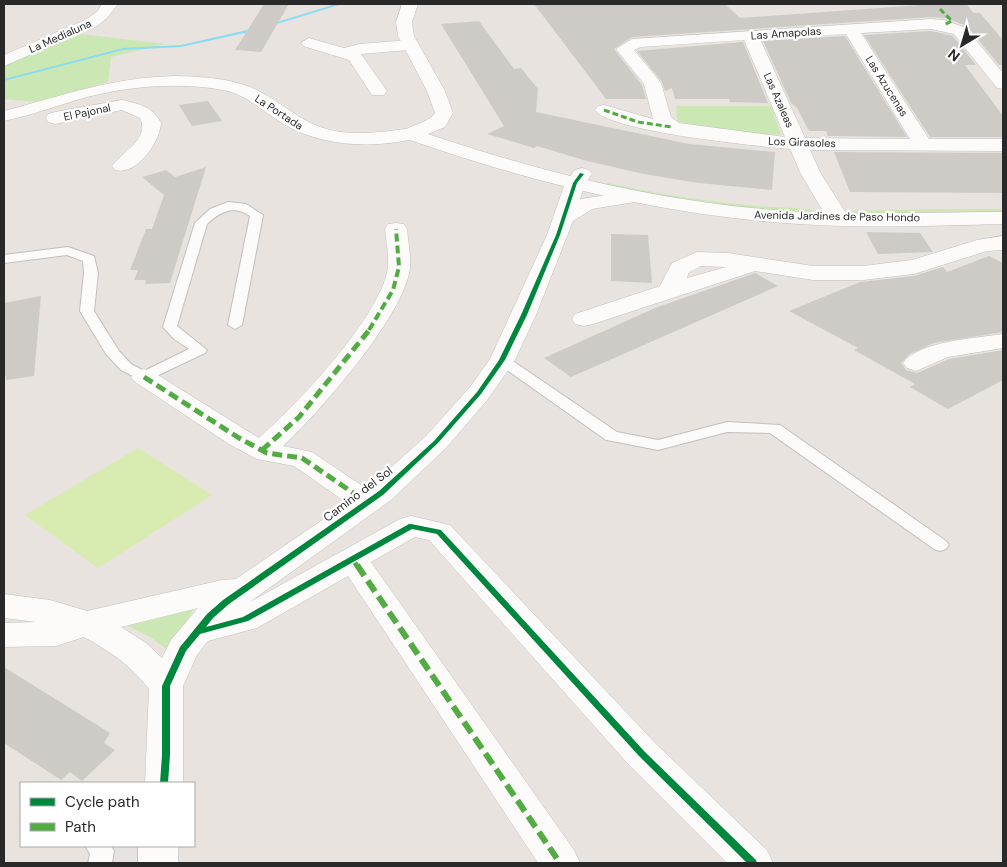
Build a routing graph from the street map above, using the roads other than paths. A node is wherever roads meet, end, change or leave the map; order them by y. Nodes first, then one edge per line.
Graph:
1 (110, 4) edge
2 (410, 4) edge
3 (850, 28) junction
4 (750, 35) junction
5 (309, 43) dead end
6 (409, 45) junction
7 (346, 53) junction
8 (4, 60) edge
9 (1003, 84) edge
10 (378, 91) dead end
11 (604, 110) dead end
12 (9, 111) edge
13 (672, 127) junction
14 (420, 131) junction
15 (804, 144) junction
16 (923, 144) junction
17 (1003, 144) edge
18 (122, 166) dead end
19 (578, 178) junction
20 (634, 197) junction
21 (830, 205) junction
22 (1003, 205) edge
23 (564, 217) junction
24 (1003, 218) edge
25 (396, 229) dead end
26 (1003, 242) edge
27 (4, 259) edge
28 (584, 319) dead end
29 (234, 325) dead end
30 (1003, 341) edge
31 (502, 360) junction
32 (916, 362) dead end
33 (144, 377) junction
34 (262, 450) junction
35 (368, 503) junction
36 (940, 545) dead end
37 (352, 558) junction
38 (244, 590) junction
39 (4, 606) edge
40 (84, 624) junction
41 (196, 632) junction
42 (4, 635) edge
43 (166, 686) junction
44 (164, 782) edge
45 (98, 847) edge
46 (158, 847) edge
47 (100, 863) edge
48 (158, 863) edge
49 (560, 863) edge
50 (753, 863) edge

1 - 8 street, La Medialuna
2 - 6 street
3 - 4 street, Las Amapolas
3 - 9 street, Las Amapolas
3 - 16 street, Las Azucenas
4 - 13 street, Las Amapolas
4 - 15 street, Las Azaleas
5 - 7 street
6 - 7 street
6 - 14 street
7 - 10 street
11 - 13 street, Los Girasoles
12 - 14 street, La Portada
12 - 18 street, El Pajonal
13 - 15 street, Los Girasoles
14 - 19 street, Avenida Jardines de Paso Hondo
15 - 16 street, Los Girasoles
15 - 21 street, Las Azaleas
16 - 17 street, Los Girasoles
19 - 20 street, Avenida Jardines de Paso Hondo
19 - 21 street, Avenida Jardines de Paso Hondo
19 - 23 street, Camino del Sol
20 - 21 street, Avenida Jardines de Paso Hondo
20 - 23 street
21 - 22 street, Avenida Jardines de Paso Hondo
21 - 24 street, Avenida Jardines de Paso Hondo
23 - 31 street, Camino del Sol
25 - 34 street
26 - 28 street
27 - 33 lane
29 - 33 lane
30 - 32 street
31 - 35 street, Camino del Sol
31 - 36 lane
33 - 34 street
34 - 35 street
35 - 38 street, Camino del Sol
37 - 41 street
37 - 49 street
37 - 50 street
38 - 40 street
38 - 41 street, Camino del Sol
39 - 40 street
40 - 42 street
40 - 43 street
41 - 43 street, Camino del Sol
43 - 44 street, Camino del Sol
45 - 47 lane
46 - 48 street

